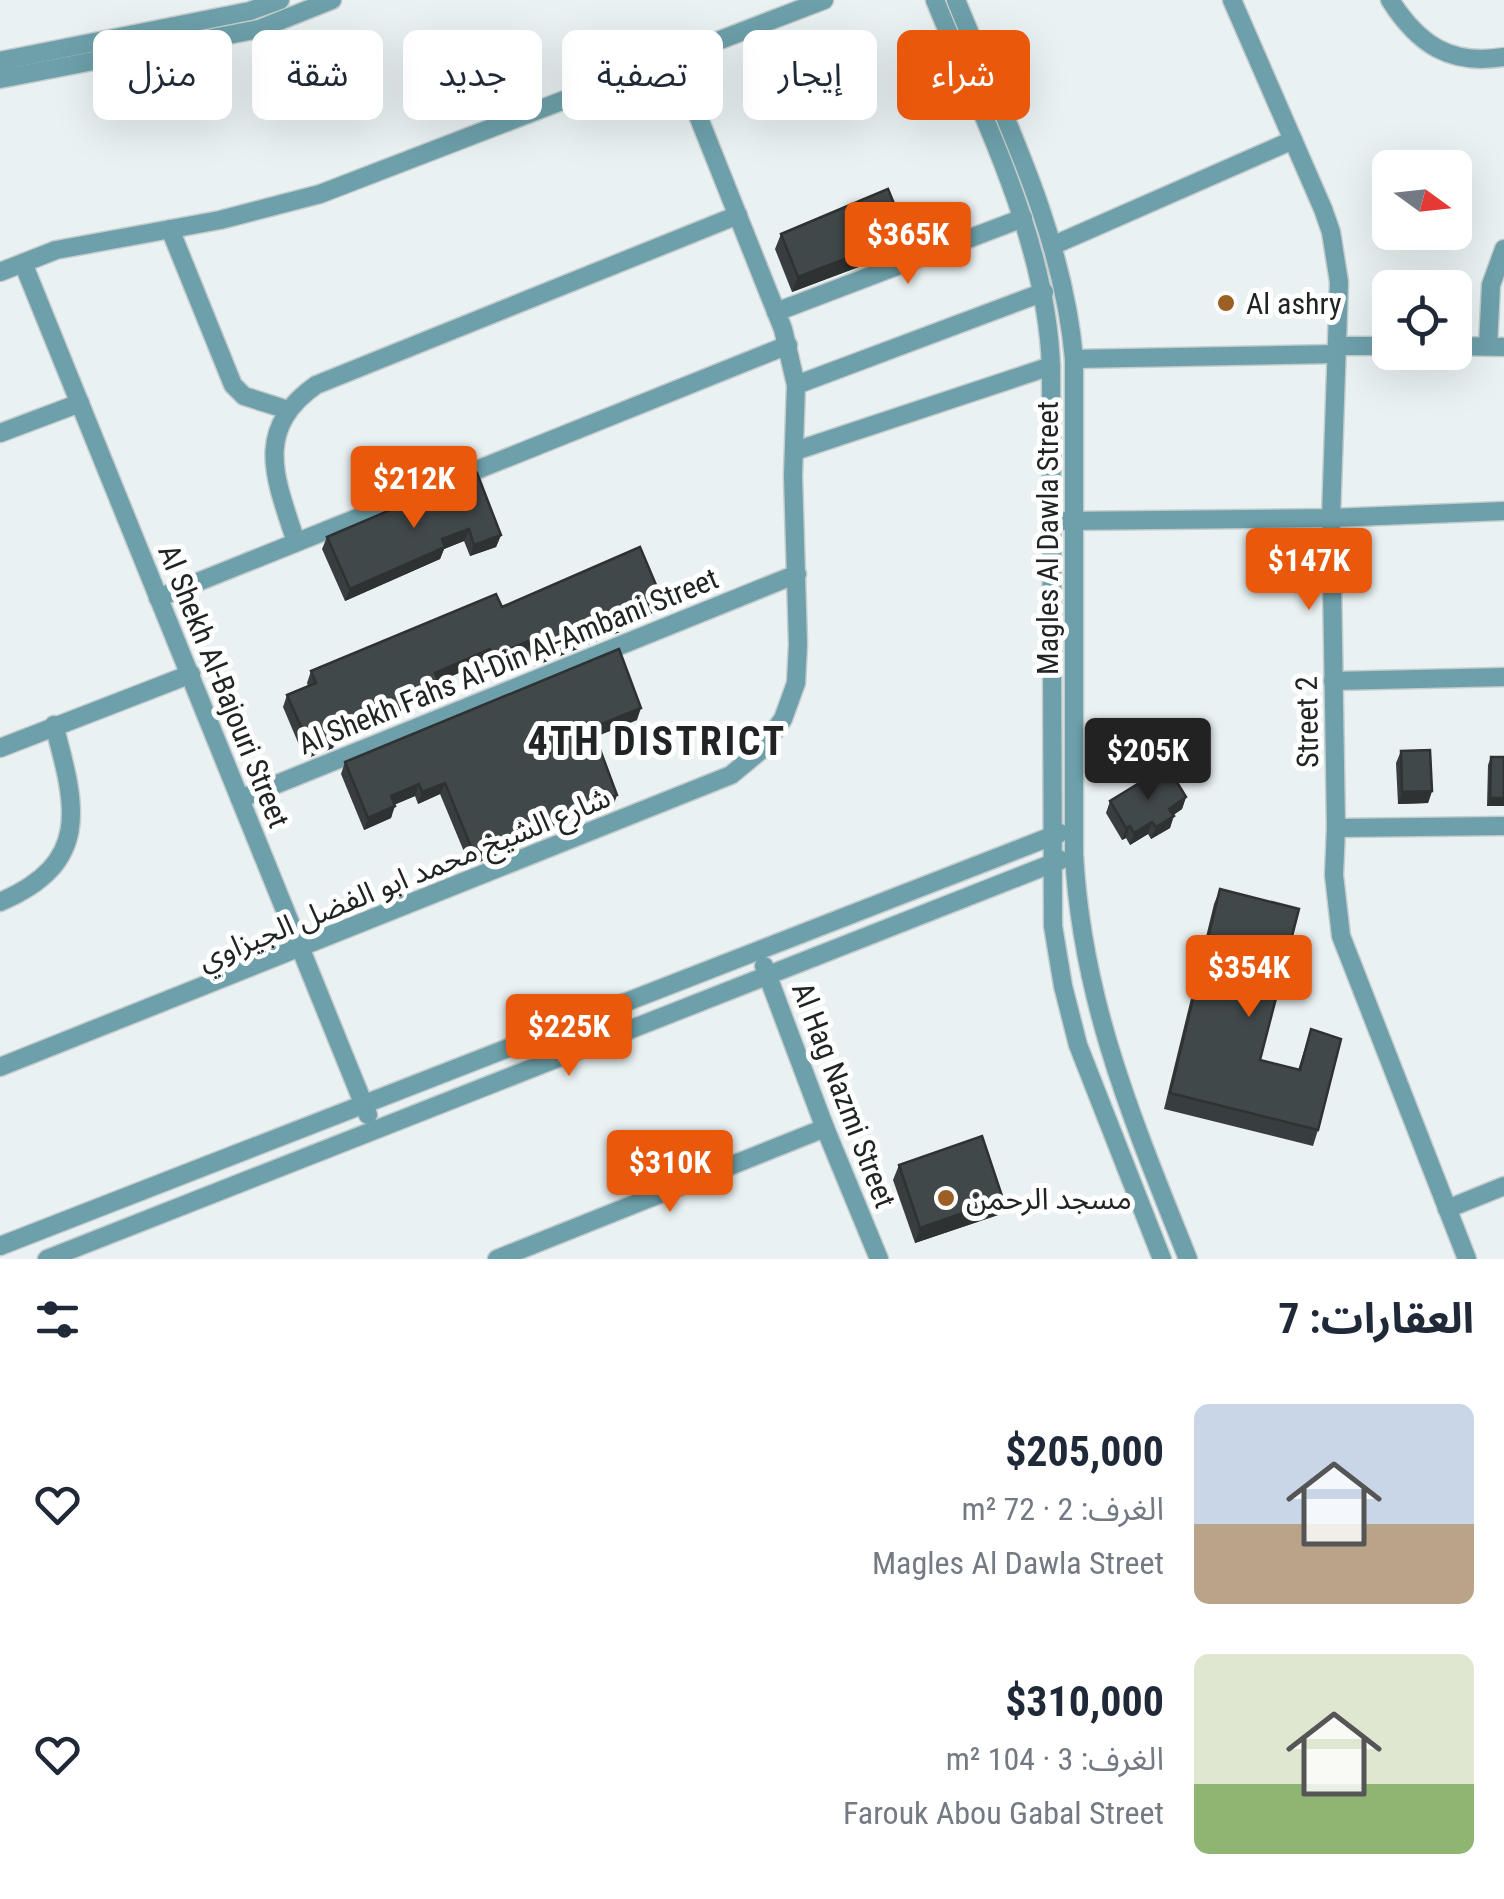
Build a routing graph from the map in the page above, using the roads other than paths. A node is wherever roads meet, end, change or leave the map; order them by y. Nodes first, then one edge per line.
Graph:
1 (280, 0) edge
2 (332, 0) edge
3 (824, 0) edge
4 (935, 0) edge
5 (956, 0) edge
6 (1390, 0) edge
7 (1234, 1) edge
8 (723, 39) edge
9 (1504, 58) edge
10 (0, 61) edge
11 (0, 79) edge
12 (562, 101) edge
13 (700, 120) edge
14 (1293, 140) junction
15 (1037, 200) junction
16 (1021, 213) junction
17 (738, 215) junction
18 (170, 229) junction
19 (1054, 246) junction
20 (1504, 249) edge
21 (22, 263) junction
22 (0, 272) edge
23 (1044, 292) junction
24 (776, 312) junction
25 (788, 345) junction
26 (1496, 346) edge
27 (1372, 347) edge
28 (1336, 350) junction
29 (1074, 358) junction
30 (1051, 366) junction
31 (796, 384) junction
32 (80, 404) junction
33 (288, 410) junction
34 (0, 433) edge
35 (795, 451) junction
36 (1504, 511) edge
37 (1331, 518) junction
38 (1075, 520) junction
39 (1050, 521) junction
40 (296, 542) junction
41 (797, 574) junction
42 (158, 598) junction
43 (190, 674) junction
44 (1504, 677) edge
45 (1333, 681) junction
46 (54, 725) junction
47 (0, 748) edge
48 (240, 800) junction
49 (1504, 826) edge
50 (1074, 827) junction
51 (1336, 828) junction
52 (1052, 836) junction
53 (1074, 854) junction
54 (1053, 863) junction
55 (0, 902) edge
56 (301, 949) junction
57 (758, 951) junction
58 (768, 975) junction
59 (0, 1068) edge
60 (364, 1105) junction
61 (825, 1128) junction
62 (374, 1130) junction
63 (1504, 1186) edge
64 (1447, 1209) junction
65 (0, 1246) edge
66 (1186, 1255) edge
67 (47, 1259) edge
68 (497, 1259) edge
69 (880, 1259) edge
70 (1164, 1259) edge
71 (1467, 1259) edge

1 - 10 street
2 - 11 street
3 - 8 street
4 - 16 street, Magles Al Dawla Street
5 - 15 street, Magles Al Dawla Street
6 - 9 street
7 - 14 street, Street 2
12 - 18 street
13 - 17 street, شارع الشيخ محمد ابو الفضل الجيزاوي
14 - 19 street
14 - 28 street, Street 2
15 - 16 street
15 - 19 street, Magles Al Dawla Street
16 - 23 street, Magles Al Dawla Street
16 - 24 street
17 - 24 street, شارع الشيخ محمد ابو الفضل الجيزاوي
17 - 33 street
18 - 21 street
18 - 33 street
19 - 29 street, Magles Al Dawla Street
20 - 26 street
21 - 22 street
21 - 32 street, Al Shekh Al-Bajouri Street
23 - 30 street, Magles Al Dawla Street
23 - 31 street
24 - 25 street, شارع الشيخ محمد ابو الفضل الجيزاوي
25 - 31 street, شارع الشيخ محمد ابو الفضل الجيزاوي
25 - 40 street
27 - 28 street
28 - 29 street
28 - 37 street, Street 2
29 - 38 street, Magles Al Dawla Street
30 - 35 street
30 - 39 street, Magles Al Dawla Street
31 - 35 street, شارع الشيخ محمد ابو الفضل الجيزاوي
32 - 34 street
32 - 42 street, Al Shekh Al-Bajouri Street
33 - 40 street
35 - 41 street, شارع الشيخ محمد ابو الفضل الجيزاوي
36 - 37 street
37 - 38 street
37 - 45 street, Street 2
38 - 39 street
38 - 50 street, Magles Al Dawla Street
39 - 52 street, Magles Al Dawla Street
40 - 42 street
41 - 48 street, Al Shekh Fahs Al-Din Al-Ambani Street
41 - 56 street, شارع الشيخ محمد ابو الفضل الجيزاوي
42 - 43 street, Al Shekh Al-Bajouri Street
43 - 46 street
43 - 48 street, Al Shekh Al-Bajouri Street
44 - 45 street
45 - 51 street, Street 2
46 - 47 street
46 - 55 street
48 - 56 street, Al Shekh Al-Bajouri Street
49 - 51 street
50 - 52 street
50 - 53 street, Magles Al Dawla Street
51 - 64 street, Street 2
52 - 54 street, Magles Al Dawla Street
52 - 57 street
53 - 54 street
53 - 66 street, Magles Al Dawla Street
54 - 58 street
54 - 70 street, Magles Al Dawla Street
56 - 59 street, شارع الشيخ محمد ابو الفضل الجيزاوي
56 - 60 street, Al Shekh Al-Bajouri Street
57 - 58 street, Al Hag Nazmi Street
57 - 60 street
58 - 61 street, Al Hag Nazmi Street
58 - 62 street
60 - 62 street, Al Shekh Al-Bajouri Street
60 - 65 street
61 - 68 street
61 - 69 street, Al Hag Nazmi Street
62 - 67 street
63 - 64 street
64 - 71 street, Street 2
66 - 70 street

